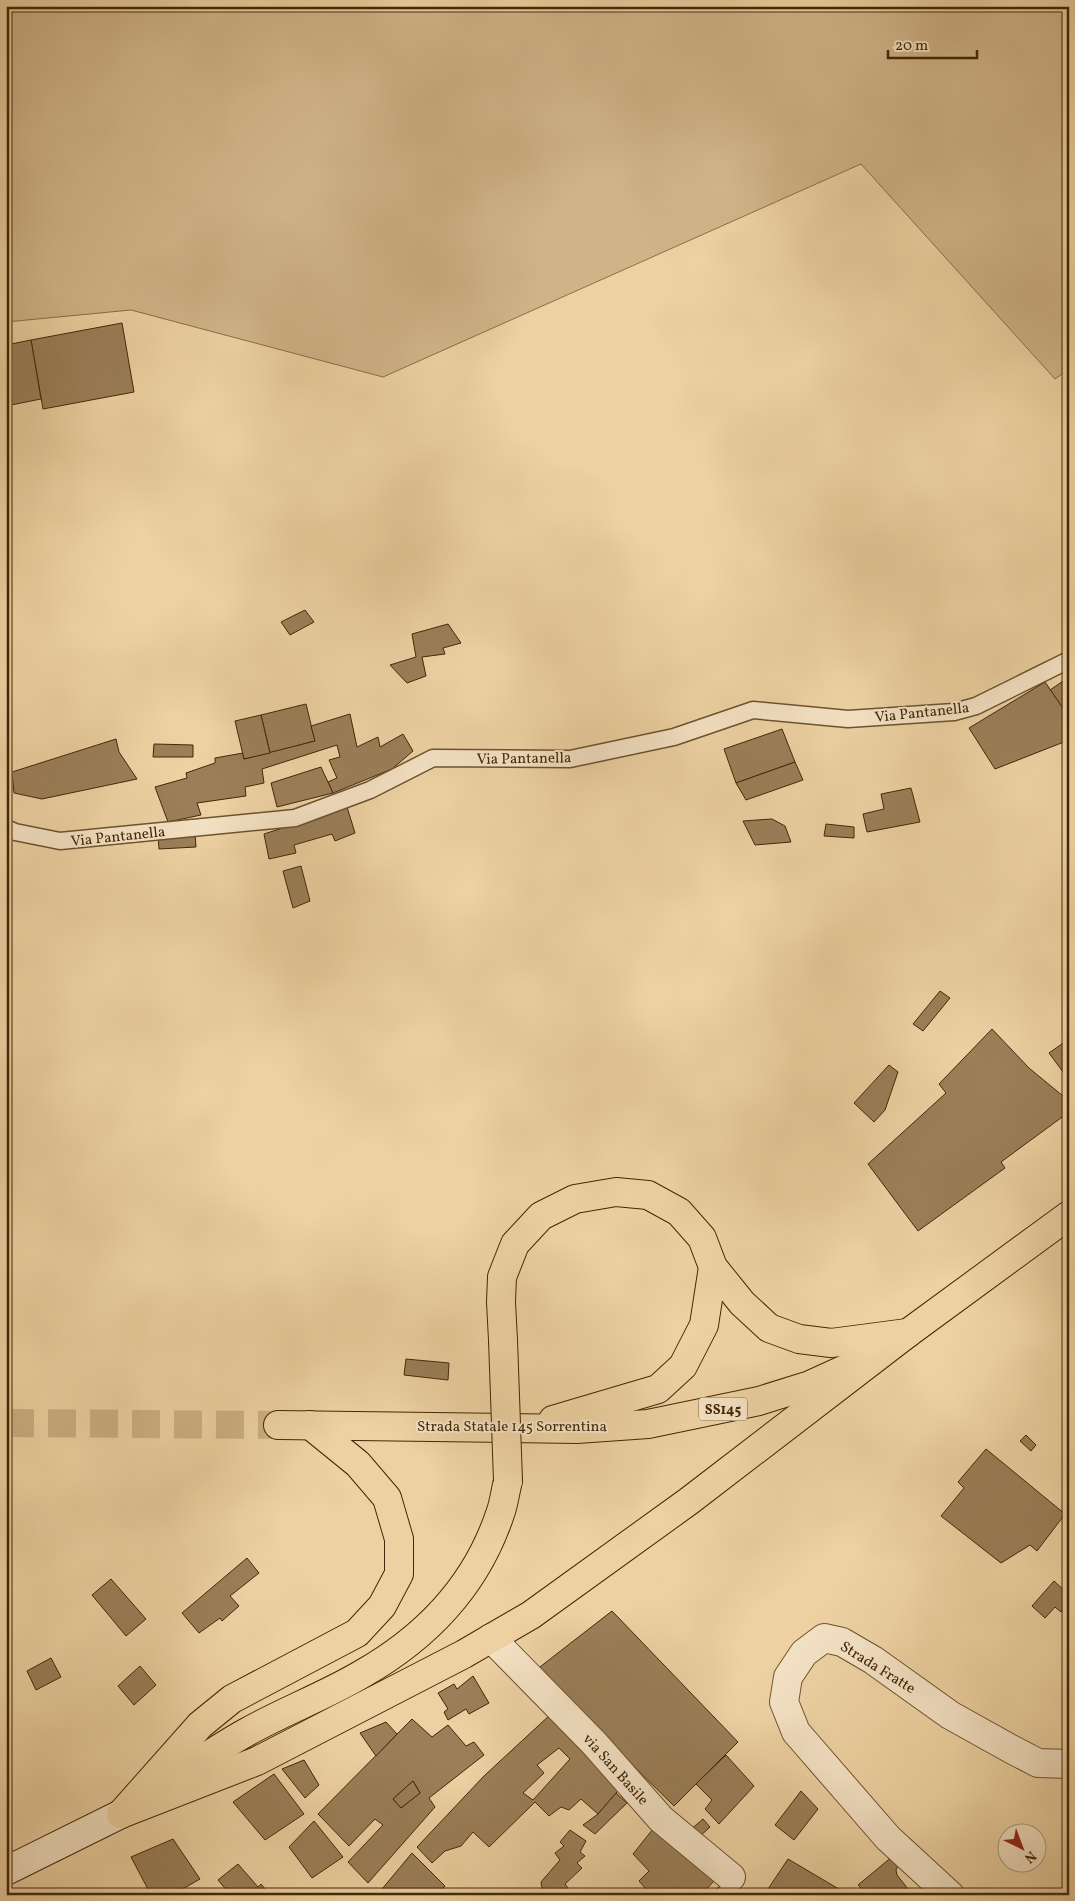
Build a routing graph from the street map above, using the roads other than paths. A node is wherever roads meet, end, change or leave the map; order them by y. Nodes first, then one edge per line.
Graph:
1 (1069, 660) edge
2 (6, 828) edge
3 (1069, 1215) edge
4 (713, 1267) junction
5 (908, 1333) junction
6 (278, 1425) tunnel mouth
7 (310, 1425) junction
8 (523, 1429) junction
9 (492, 1638) junction
10 (1069, 1764) edge
11 (121, 1814) junction
12 (6, 1872) edge
13 (727, 1886) edge
14 (950, 1895) edge

1 - 2 lane, Via Pantanella
3 - 5 main road, SS145
4 - 5 main road
4 - 8 main road
4 - 11 main road, bridge
5 - 8 main road, Strada Statale 145 Sorrentina / SS145
5 - 9 main road
6 - 7 main road, Strada Statale 145 Sorrentina / SS145
7 - 8 main road, Strada Statale 145 Sorrentina / SS145
7 - 11 main road
9 - 11 main road
9 - 13 street, via San Basile
10 - 14 street, Strada Fratte
11 - 12 street

